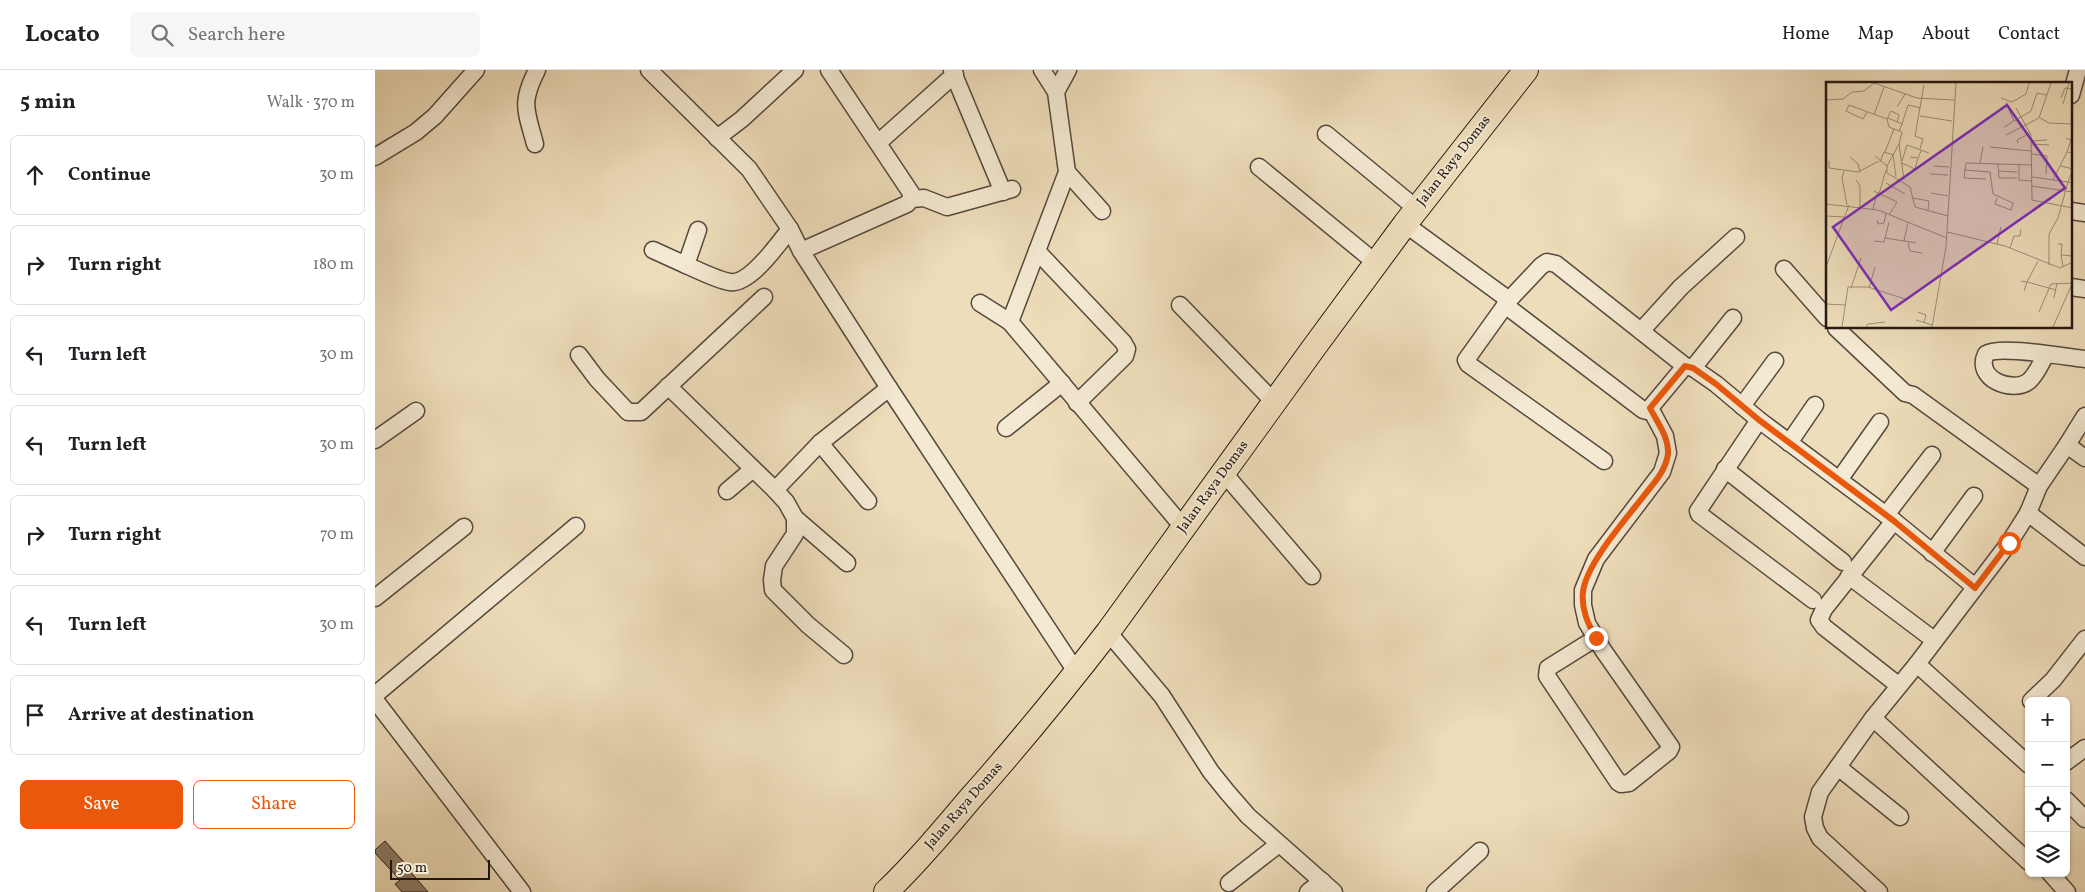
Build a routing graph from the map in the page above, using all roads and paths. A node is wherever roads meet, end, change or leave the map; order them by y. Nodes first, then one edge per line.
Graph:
1 (476, 70) edge
2 (537, 70) edge
3 (649, 70) edge
4 (795, 70) edge
5 (829, 70) edge
6 (1042, 70) edge
7 (1068, 70) edge
8 (1527, 70) edge
9 (2078, 70) edge
10 (953, 72) edge
11 (2073, 88) edge
12 (1056, 92) junction
13 (1326, 134) dead end
14 (717, 138) junction
15 (878, 143) junction
16 (535, 144) dead end
17 (375, 157) edge
18 (1259, 167) dead end
19 (1067, 172) junction
20 (911, 199) junction
21 (1102, 211) dead end
22 (1411, 216) junction
23 (789, 228) junction
24 (698, 230) dead end
25 (1736, 237) dead end
26 (653, 250) dead end
27 (801, 251) junction
28 (1037, 251) junction
29 (1376, 264) junction
30 (686, 265) junction
31 (1784, 269) dead end
32 (764, 297) dead end
33 (980, 302) dead end
34 (1507, 303) junction
35 (1180, 305) dead end
36 (1826, 317) edge
37 (1733, 318) dead end
38 (1010, 322) junction
39 (1837, 329) edge
40 (1641, 331) junction
41 (2046, 354) dead end
42 (579, 355) dead end
43 (2085, 359) edge
44 (1775, 361) dead end
45 (1689, 367) junction
46 (1062, 383) junction
47 (668, 386) junction
48 (889, 388) junction
49 (1274, 402) junction
50 (1077, 403) junction
51 (1743, 406) junction
52 (1815, 406) dead end
53 (1650, 408) junction
54 (416, 411) dead end
55 (1759, 420) junction
56 (2084, 421) edge
57 (1880, 422) dead end
58 (1006, 428) dead end
59 (375, 440) edge
60 (819, 443) junction
61 (1789, 443) junction
62 (2067, 445) junction
63 (1933, 455) dead end
64 (2085, 458) edge
65 (1604, 460) dead end
66 (753, 469) junction
67 (1725, 469) junction
68 (1223, 472) junction
69 (1839, 480) junction
70 (2039, 486) junction
71 (775, 490) junction
72 (727, 491) dead end
73 (1975, 496) dead end
74 (867, 501) dead end
75 (2028, 513) junction
76 (795, 518) junction
77 (1890, 518) junction
78 (576, 526) dead end
79 (464, 527) dead end
80 (1183, 527) junction
81 (1932, 553) junction
82 (2085, 556) edge
83 (847, 563) dead end
84 (1846, 569) junction
85 (1312, 576) dead end
86 (1975, 588) junction
87 (375, 598) edge
88 (1813, 600) dead end
89 (1108, 632) junction
90 (1596, 638) junction
91 (2085, 639) edge
92 (1934, 640) junction
93 (845, 654) dead end
94 (1917, 664) junction
95 (1077, 673) junction
96 (1898, 685) junction
97 (375, 694) edge
98 (2035, 697) edge
99 (375, 700) edge
100 (1873, 718) junction
101 (2085, 748) edge
102 (2070, 759) edge
103 (2025, 761) edge
104 (1838, 767) junction
105 (2070, 804) edge
106 (1899, 817) dead end
107 (2085, 819) edge
108 (1279, 844) junction
109 (1480, 852) dead end
110 (2025, 858) edge
111 (2054, 877) edge
112 (1229, 883) dead end
113 (1328, 887) edge
114 (522, 892) edge
115 (886, 892) edge
116 (1308, 892) edge
117 (1435, 892) edge
118 (1879, 892) edge
119 (2067, 892) edge

1 - 17 street
2 - 16 street
3 - 14 street
4 - 14 street
5 - 15 street
6 - 12 street
7 - 12 street
8 - 22 highway, Jalan Raya Domas
9 - 11 street
10 - 15 street
10 - 20 street
12 - 19 street
13 - 22 street
14 - 23 street
15 - 20 street
18 - 29 street
19 - 21 street
19 - 28 street
20 - 27 street
22 - 29 highway, Jalan Raya Domas
22 - 34 street
23 - 27 street
23 - 30 street
24 - 30 street
25 - 40 street
26 - 30 street
27 - 48 street
28 - 38 street
28 - 50 street
29 - 49 highway, Jalan Raya Domas
31 - 36 street
32 - 47 street
33 - 38 street
34 - 40 street
34 - 53 street
34 - 65 street
35 - 49 street
37 - 45 street
38 - 46 street
39 - 70 street
40 - 45 street
41 - 43 street
42 - 47 street
44 - 51 street
45 - 51 street
45 - 53 street
46 - 50 street
46 - 58 street
47 - 66 street
48 - 60 street
48 - 95 street
49 - 68 highway, Jalan Raya Domas
50 - 80 street
51 - 55 street
52 - 61 street
53 - 90 street
54 - 59 street
55 - 61 street
55 - 67 street
56 - 62 street
57 - 69 street
60 - 71 street
60 - 74 street
61 - 69 street
62 - 64 street
62 - 70 street
63 - 77 street
66 - 71 street
66 - 72 street
67 - 84 street
67 - 88 street
68 - 80 highway, Jalan Raya Domas
68 - 85 street
69 - 77 street
70 - 75 street
71 - 76 street
73 - 81 street
75 - 82 street
75 - 86 street
76 - 83 street
76 - 93 street
77 - 81 street
77 - 84 street
78 - 97 street
79 - 87 street
80 - 89 highway, Jalan Raya Domas
81 - 86 street
84 - 92 street
84 - 96 street
86 - 92 street
89 - 95 highway, Jalan Raya Domas
89 - 108 street
90 - 90 street
91 - 98 street
92 - 94 street
94 - 96 street
94 - 103 street
95 - 115 highway, Jalan Raya Domas
96 - 100 street
99 - 114 street
100 - 104 street
100 - 110 street
101 - 102 street
104 - 106 street
104 - 118 street
105 - 107 street
108 - 112 street
108 - 113 street
109 - 117 street
111 - 119 street
113 - 116 street

